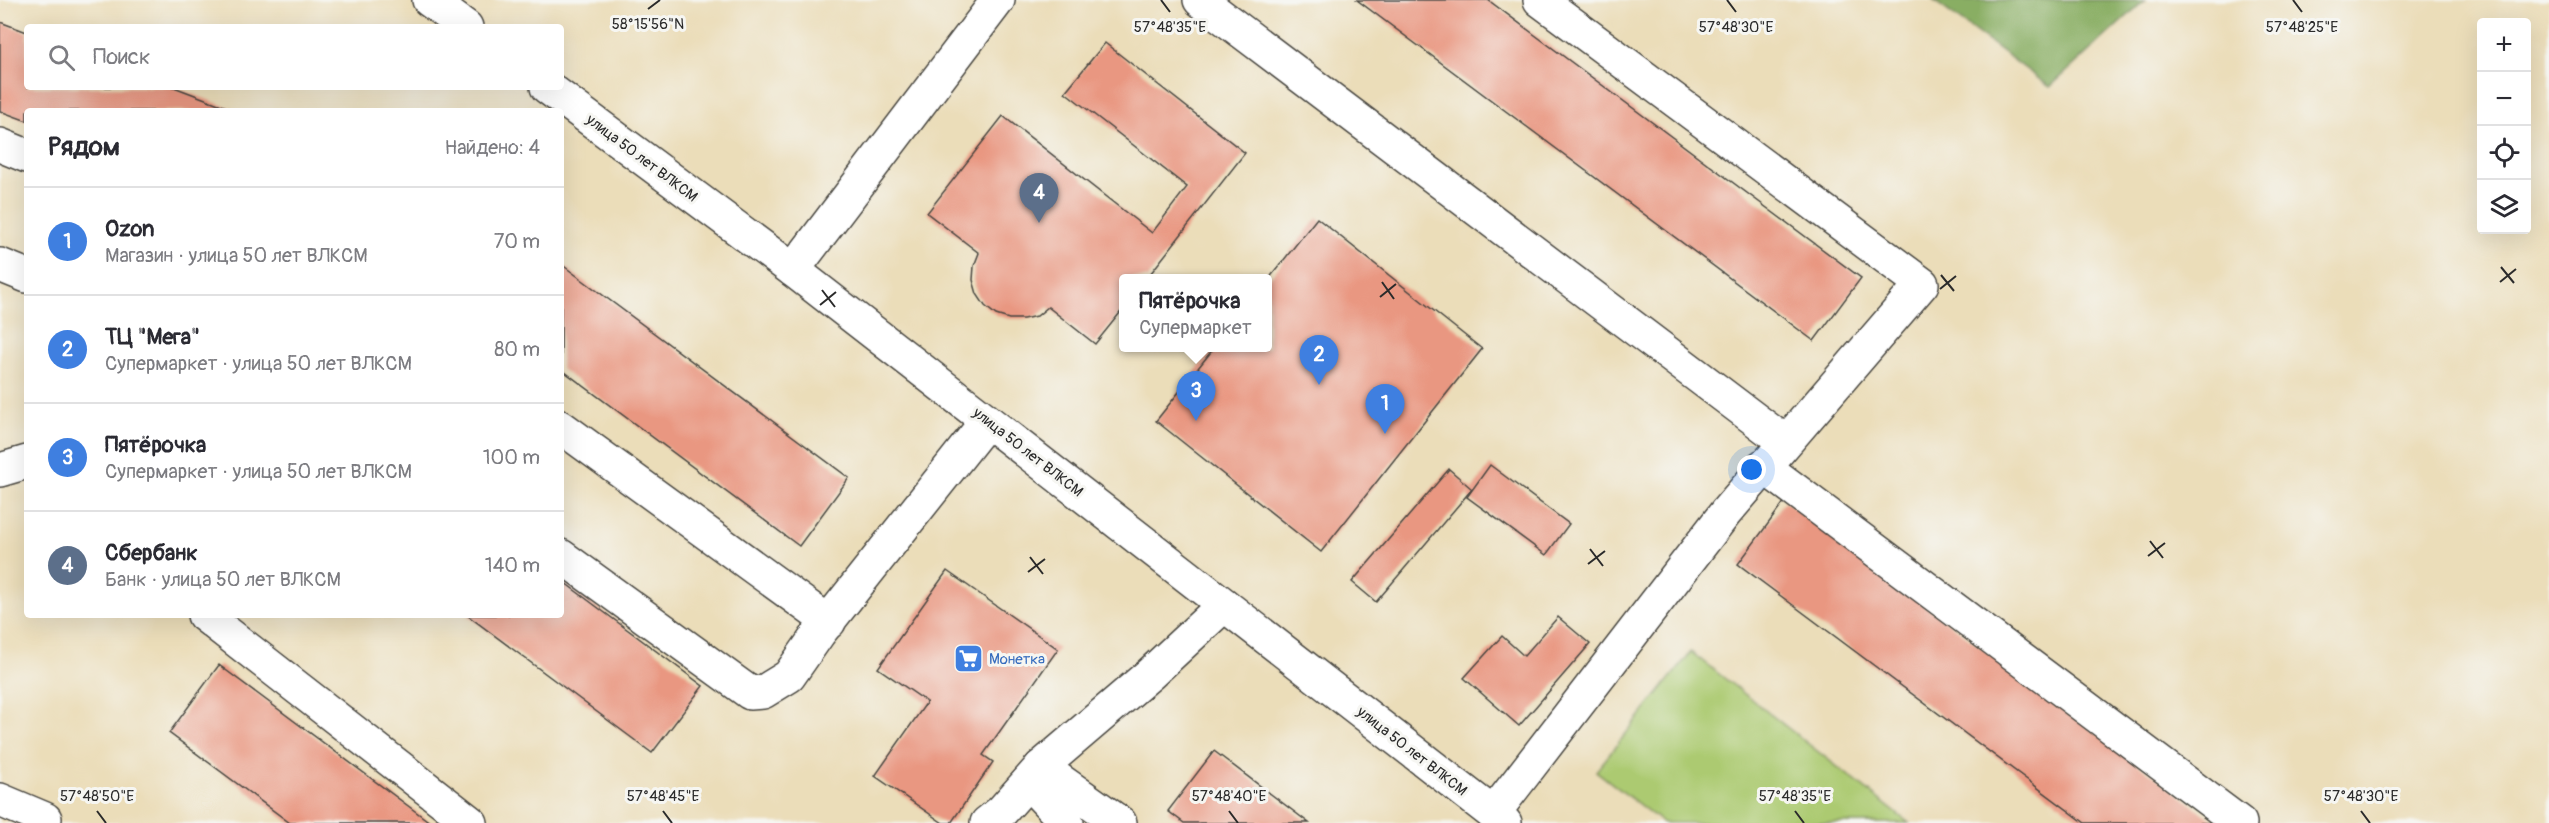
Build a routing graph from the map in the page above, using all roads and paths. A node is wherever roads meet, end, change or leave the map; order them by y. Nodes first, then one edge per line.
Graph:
1 (429, 0) edge
2 (998, 0) edge
3 (1200, 0) edge
4 (1540, 0) edge
5 (462, 24) edge
6 (552, 98) edge
7 (0, 145) edge
8 (24, 155) edge
9 (0, 265) edge
10 (793, 270) junction
11 (24, 275) edge
12 (987, 421) junction
13 (564, 429) edge
14 (1785, 442) junction
15 (24, 463) edge
16 (1763, 466) junction
17 (0, 470) edge
18 (564, 558) edge
19 (1224, 604) junction
20 (208, 618) edge
21 (829, 622) junction
22 (1035, 774) junction
23 (0, 800) edge
24 (45, 819) dead end
25 (1499, 819) edge
26 (471, 823) edge
27 (987, 823) edge
28 (1067, 823) edge
29 (1120, 823) edge
30 (2240, 823) edge

1 - 5 street
2 - 10 street
3 - 14 street
4 - 14 street
6 - 10 street, улица 50 лет ВЛКСМ
7 - 8 street
9 - 11 street
10 - 12 street, улица 50 лет ВЛКСМ
12 - 19 street, улица 50 лет ВЛКСМ
12 - 21 street
13 - 21 street
14 - 16 street
15 - 17 street
16 - 25 street
16 - 30 street
18 - 21 street
19 - 22 street
19 - 25 street, улица 50 лет ВЛКСМ
20 - 26 street
22 - 27 street
22 - 28 street
22 - 29 street
23 - 24 street

